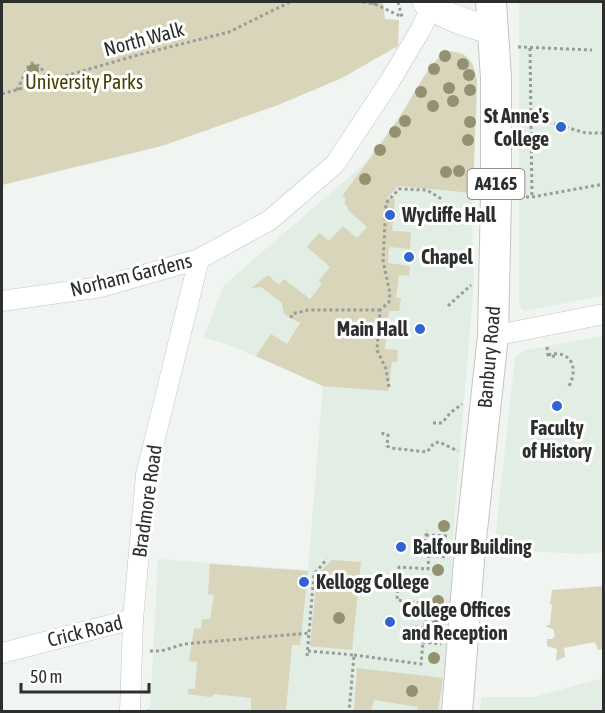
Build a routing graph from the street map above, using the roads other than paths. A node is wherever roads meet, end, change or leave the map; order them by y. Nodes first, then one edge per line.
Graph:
1 (491, 2) edge
2 (429, 3) edge
3 (493, 31) junction
4 (199, 259) junction
5 (2, 302) edge
6 (603, 314) edge
7 (493, 336) junction
8 (134, 619) junction
9 (2, 653) edge
10 (130, 711) edge
11 (457, 711) edge

1 - 3 main road, Banbury Road / A4165
2 - 3 street
2 - 4 street, Norham Gardens
3 - 7 main road, Banbury Road / A4165
4 - 5 street, Norham Gardens
4 - 8 street, Bradmore Road
6 - 7 street
7 - 11 main road, Banbury Road / A4165
8 - 9 street, Crick Road
8 - 10 street, Bradmore Road

